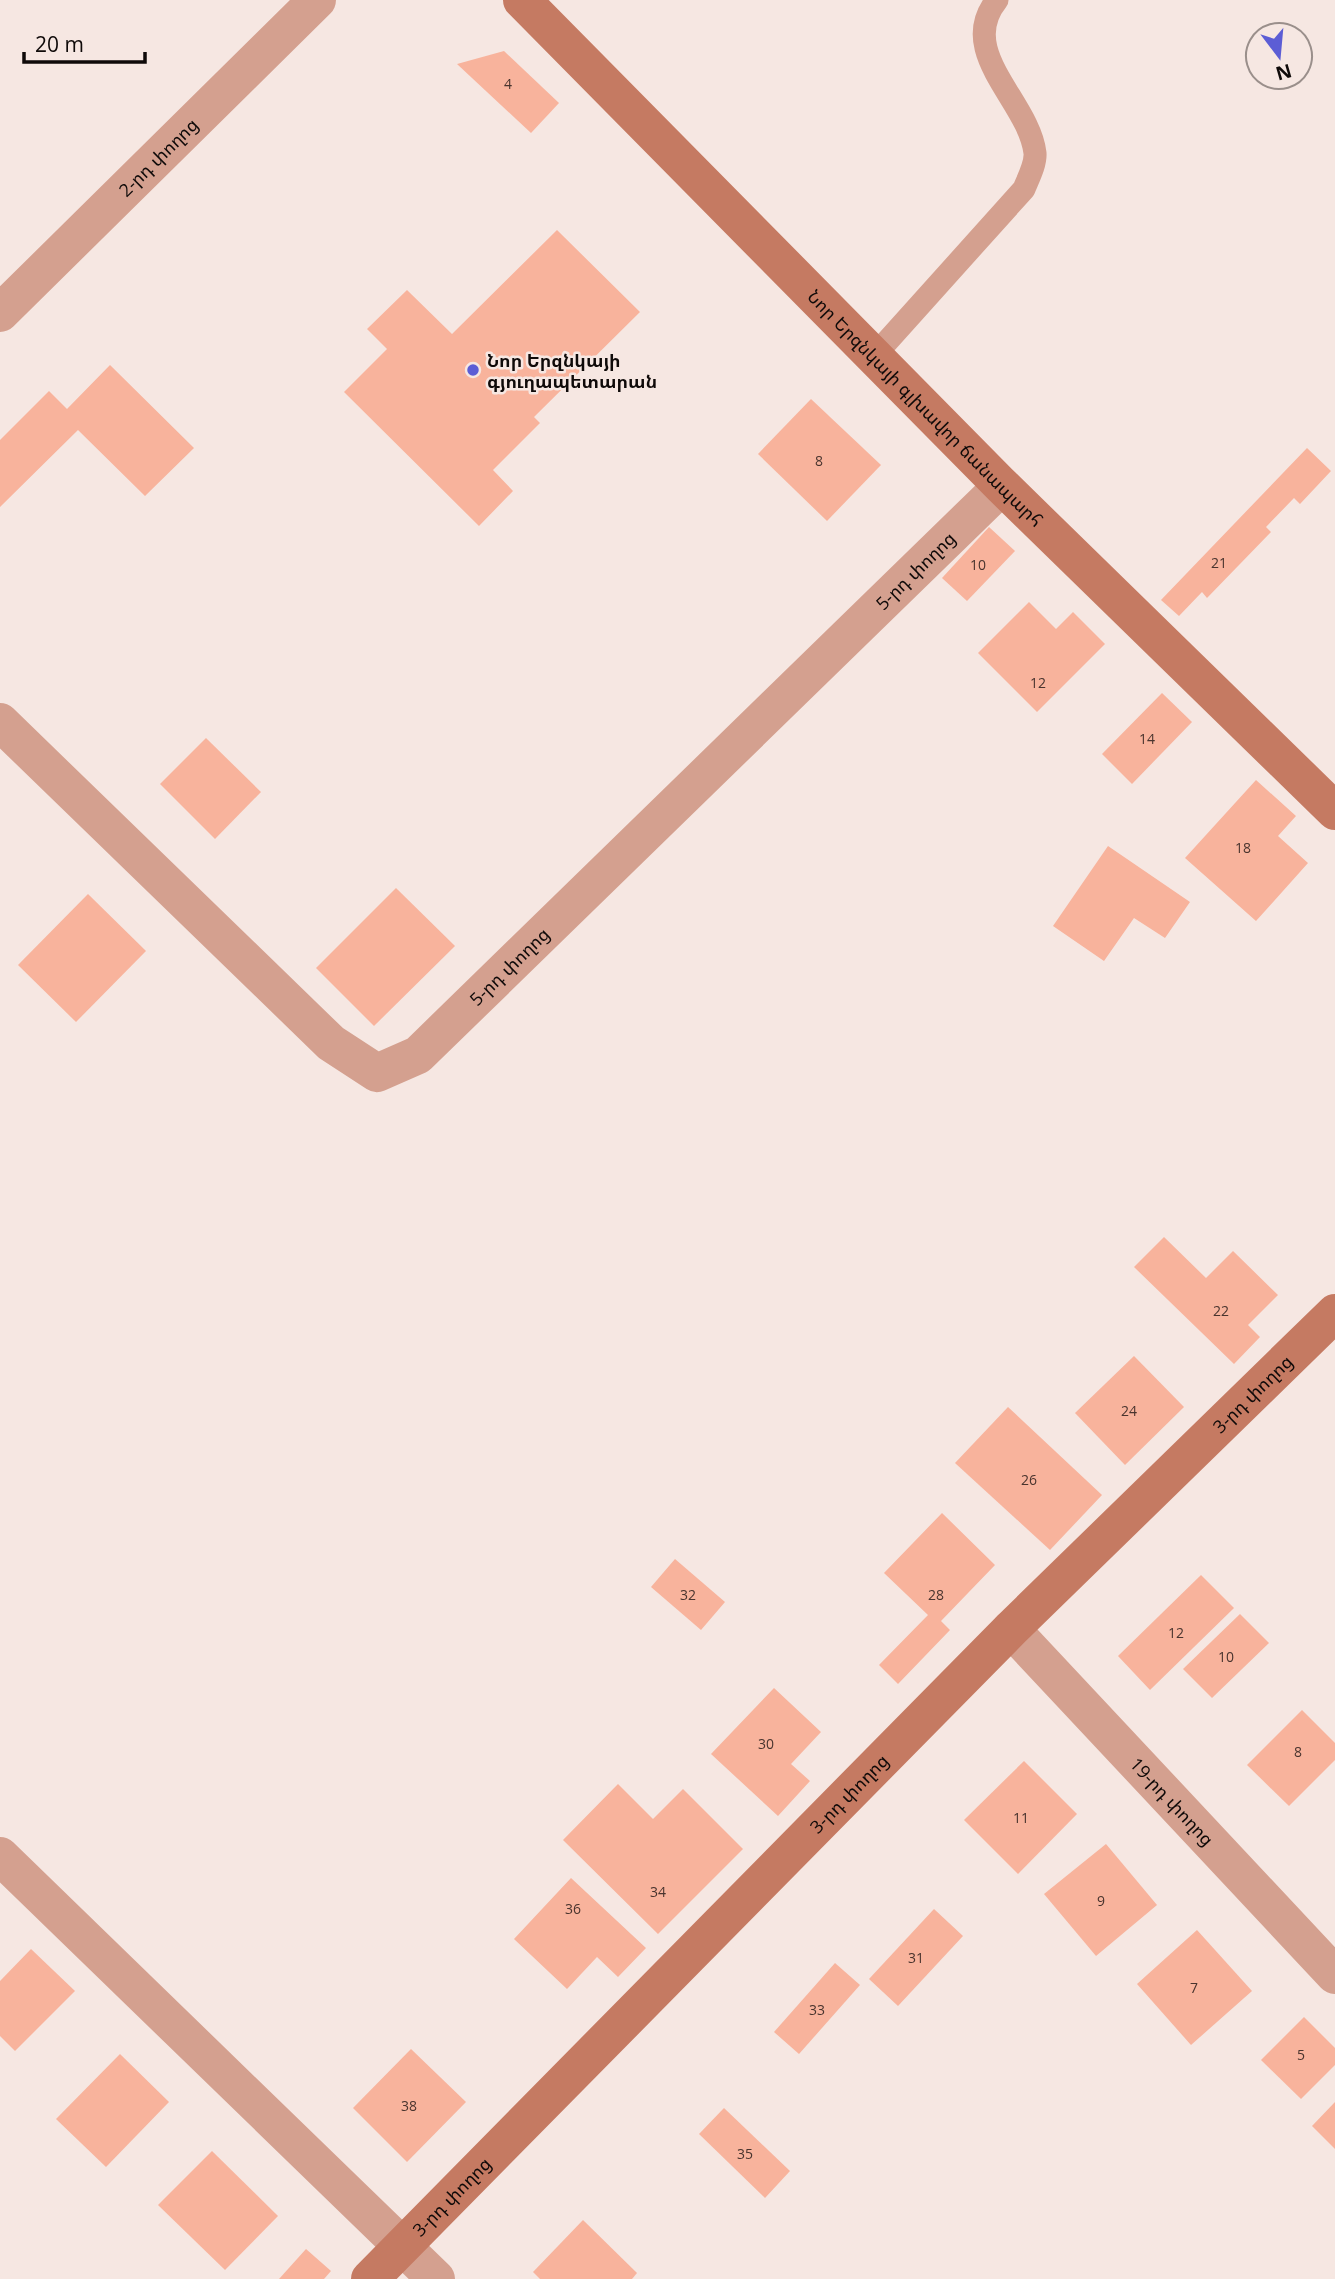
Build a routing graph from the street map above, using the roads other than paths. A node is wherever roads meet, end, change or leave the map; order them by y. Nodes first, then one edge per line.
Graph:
1 (317, 0) edge
2 (522, 0) edge
3 (997, 0) edge
4 (0, 313) edge
5 (874, 356) junction
6 (1002, 486) junction
7 (0, 722) edge
8 (1335, 811) edge
9 (1335, 1313) edge
10 (1011, 1629) junction
11 (0, 1856) edge
12 (1335, 1975) edge
13 (402, 2245) junction
14 (370, 2279) edge
15 (436, 2279) edge

1 - 4 street, 2-րդ փողոց
2 - 5 street, Նոր Երզնկայի գլխավոր ճանապարհ
3 - 5 lane
5 - 6 street, Նոր Երզնկայի գլխավոր ճանապարհ
6 - 7 street, 5-րդ փողոց
6 - 8 street, Նոր Երզնկայի գլխավոր ճանապարհ
9 - 10 street, 3-րդ փողոց
10 - 12 street, 19-րդ փողոց
10 - 13 street, 3-րդ փողոց
11 - 13 street
13 - 14 street, 3-րդ փողոց
13 - 15 street

